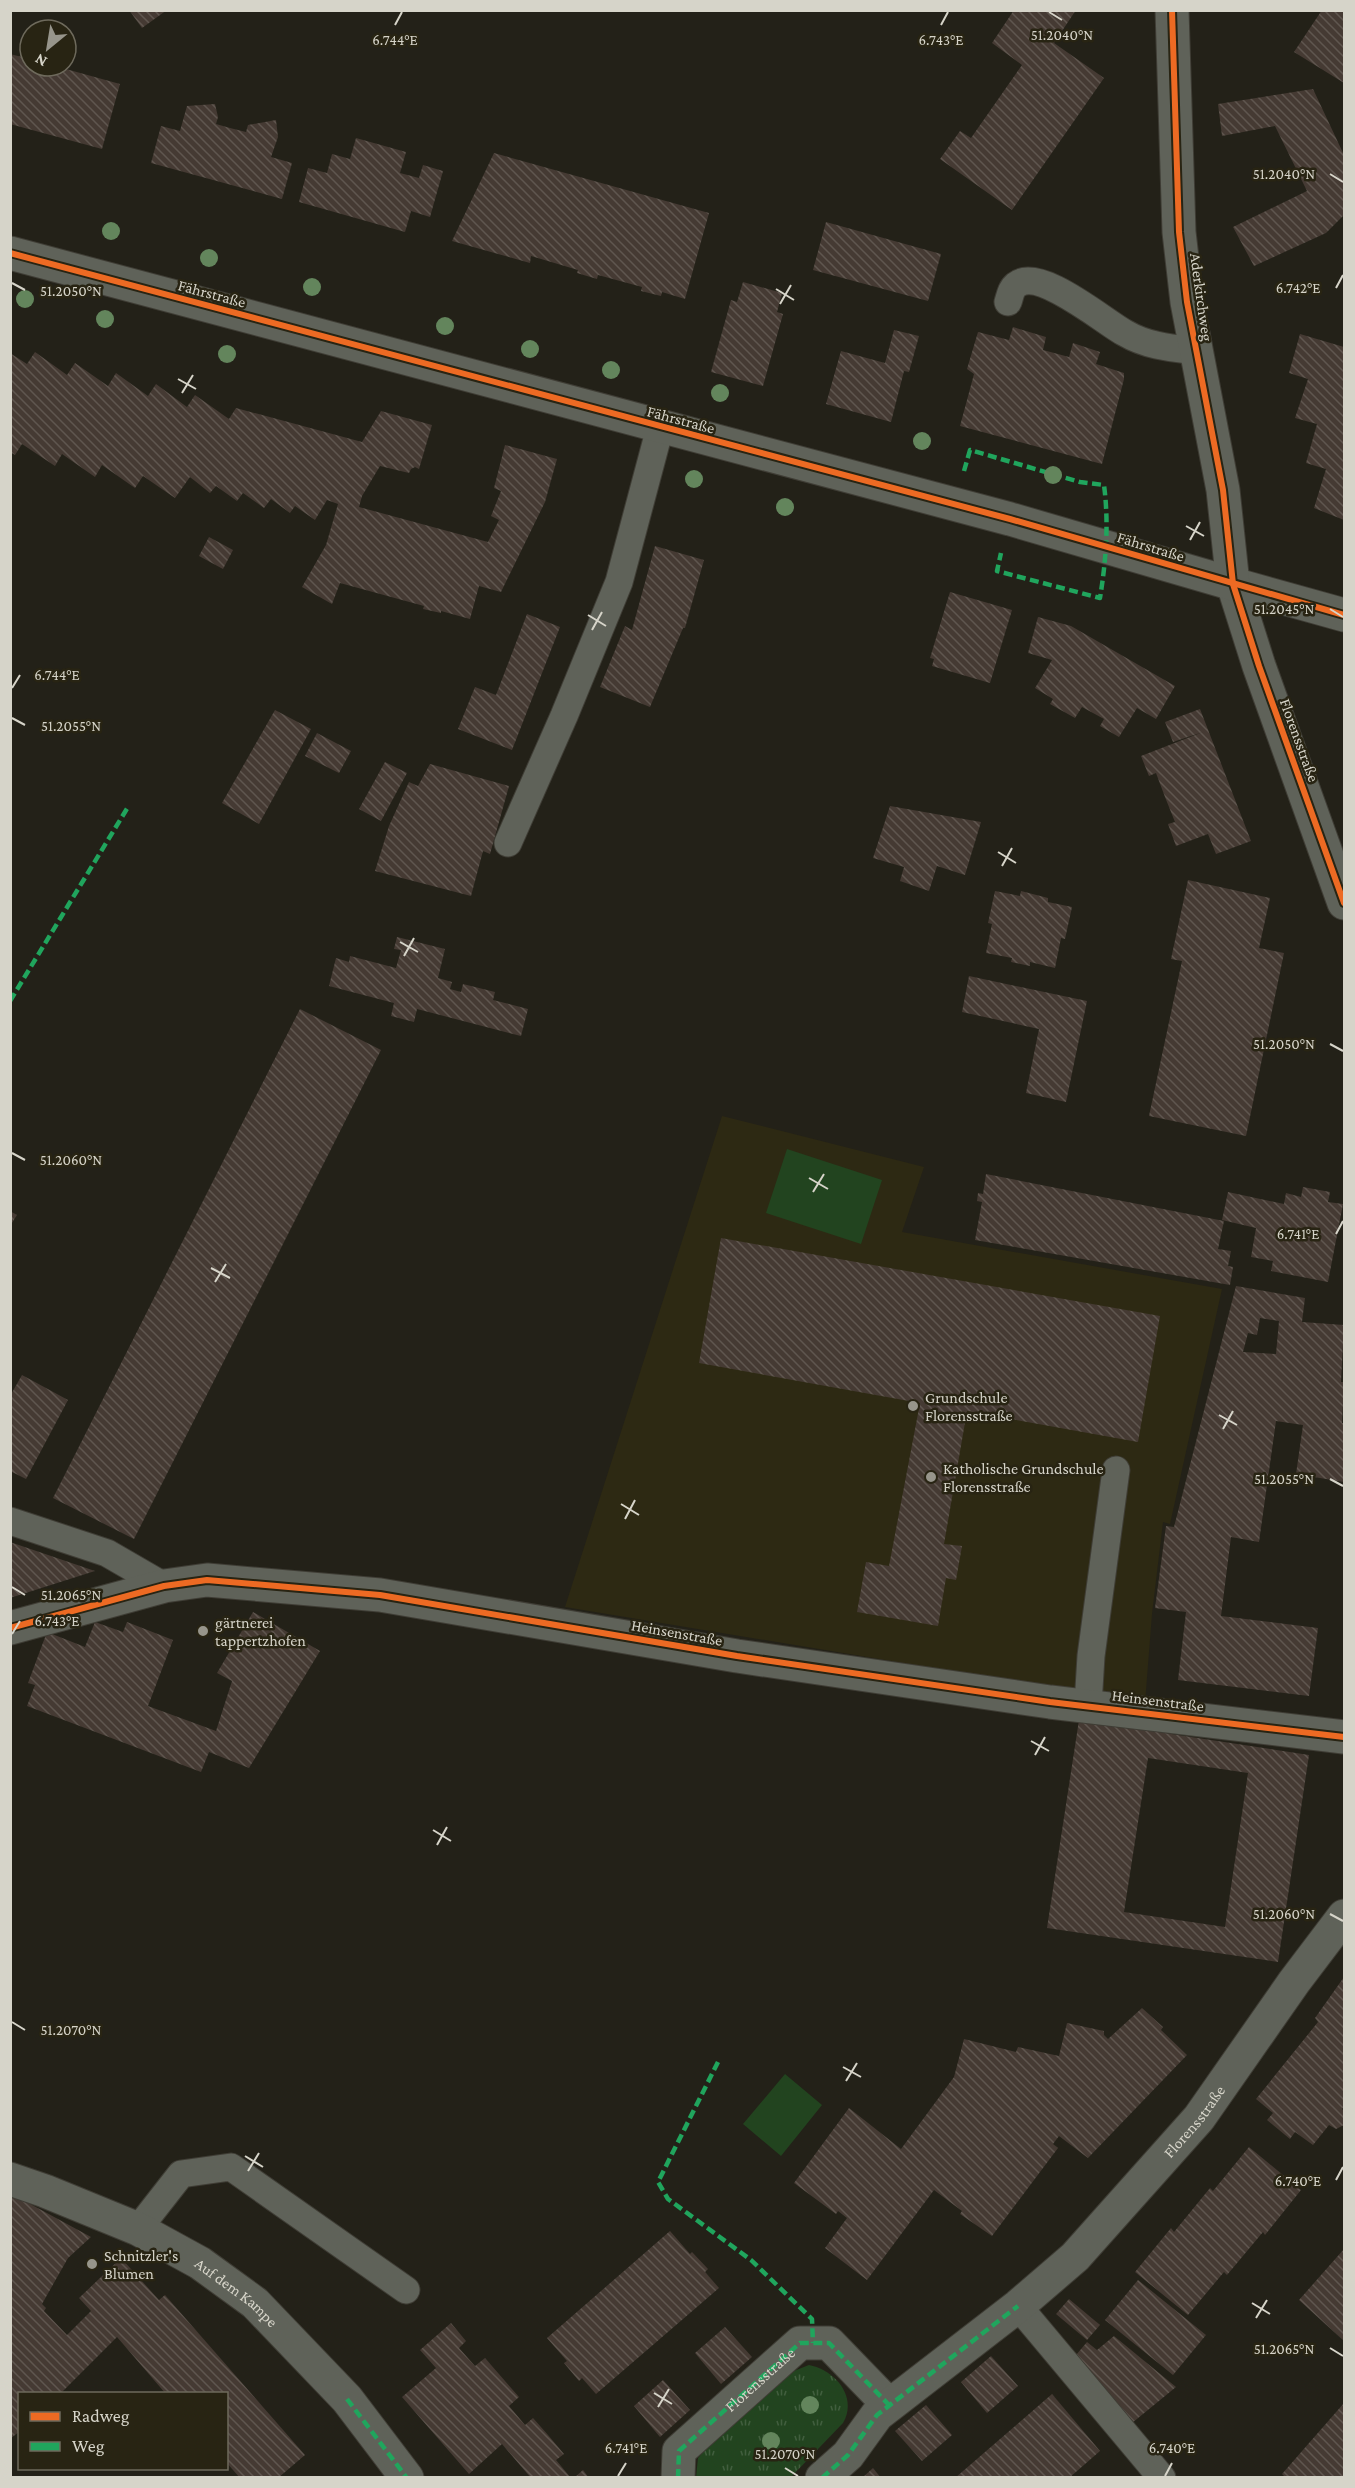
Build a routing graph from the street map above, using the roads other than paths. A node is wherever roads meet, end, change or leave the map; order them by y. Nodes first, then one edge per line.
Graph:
1 (1172, 10) edge
2 (10, 253) edge
3 (1008, 302) dead end
4 (1196, 351) junction
5 (660, 428) junction
6 (1233, 584) junction
7 (1344, 615) edge
8 (508, 843) dead end
9 (1344, 903) edge
10 (1116, 1470) dead end
11 (10, 1521) edge
12 (164, 1586) junction
13 (10, 1628) edge
14 (1088, 1705) junction
15 (1344, 1737) edge
16 (1344, 1916) edge
17 (10, 2180) edge
18 (138, 2229) junction
19 (406, 2290) dead end
20 (1018, 2306) junction
21 (889, 2405) junction
22 (407, 2478) edge
23 (678, 2478) edge
24 (822, 2478) edge
25 (1162, 2478) edge

1 - 4 street, Aderkirchweg
2 - 5 street, Fährstraße
3 - 4 lane
4 - 6 street, Aderkirchweg
5 - 6 street, Fährstraße
5 - 8 lane
6 - 7 street, Fährstraße
6 - 9 street, Florensstraße
10 - 14 lane
11 - 12 lane
12 - 13 street, Heinsenstraße
12 - 14 street, Heinsenstraße
14 - 15 street, Heinsenstraße
16 - 20 street, Florensstraße
17 - 18 street, Auf dem Kampe
18 - 19 lane
18 - 22 street, Auf dem Kampe
20 - 21 street, Florensstraße
20 - 25 lane
21 - 23 street, Florensstraße
21 - 24 street, Florensstraße

